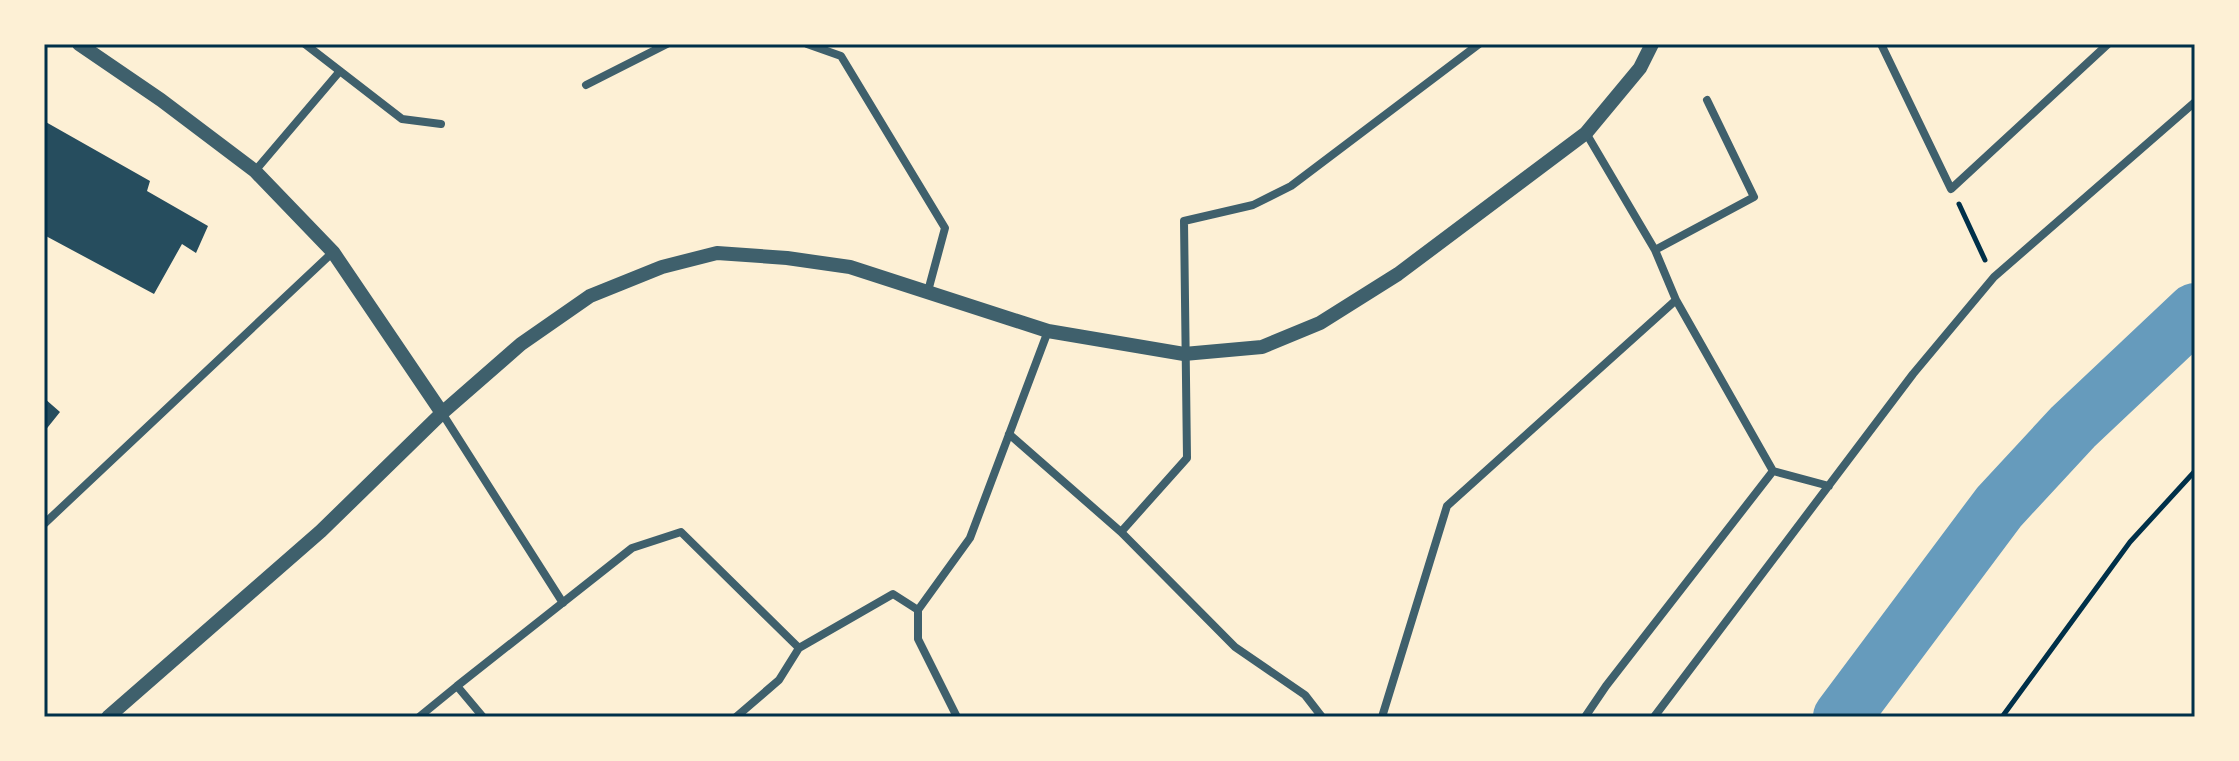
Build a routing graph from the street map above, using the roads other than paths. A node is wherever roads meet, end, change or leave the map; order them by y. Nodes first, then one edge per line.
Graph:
1 (79, 44) edge
2 (305, 44) edge
3 (667, 44) edge
4 (807, 44) edge
5 (1479, 44) edge
6 (1652, 44) edge
7 (1881, 44) edge
8 (2108, 44) edge
9 (340, 71) junction
10 (586, 85) dead end
11 (1707, 100) dead end
12 (2195, 102) edge
13 (441, 124) dead end
14 (1586, 133) junction
15 (255, 171) junction
16 (1655, 250) junction
17 (333, 252) junction
18 (928, 291) junction
19 (1676, 300) junction
20 (1048, 331) junction
21 (1184, 354) junction
22 (442, 413) junction
23 (1009, 434) junction
24 (1773, 471) junction
25 (1829, 486) junction
26 (44, 524) edge
27 (1121, 532) junction
28 (563, 603) junction
29 (918, 610) junction
30 (799, 648) junction
31 (457, 686) junction
32 (108, 717) edge
33 (419, 717) edge
34 (483, 717) edge
35 (736, 717) edge
36 (957, 717) edge
37 (1322, 717) edge
38 (1382, 717) edge
39 (1585, 717) edge
40 (1654, 717) edge

1 - 15 street
2 - 9 street
3 - 10 street
4 - 18 street
5 - 21 street
6 - 14 street
7 - 8 street
9 - 13 street
9 - 15 street
11 - 16 street
12 - 25 street
14 - 16 street
14 - 21 street
15 - 17 street
16 - 19 street
17 - 22 street
17 - 26 street
18 - 20 street
18 - 22 street
19 - 24 street
19 - 38 street
20 - 21 street
20 - 23 street
21 - 27 street
22 - 28 street
22 - 32 street
23 - 27 street
23 - 29 street
24 - 25 street
24 - 39 street
25 - 40 street
27 - 37 street
28 - 30 street
28 - 31 street
29 - 30 street
29 - 36 street
30 - 35 street
31 - 33 street
31 - 34 street

